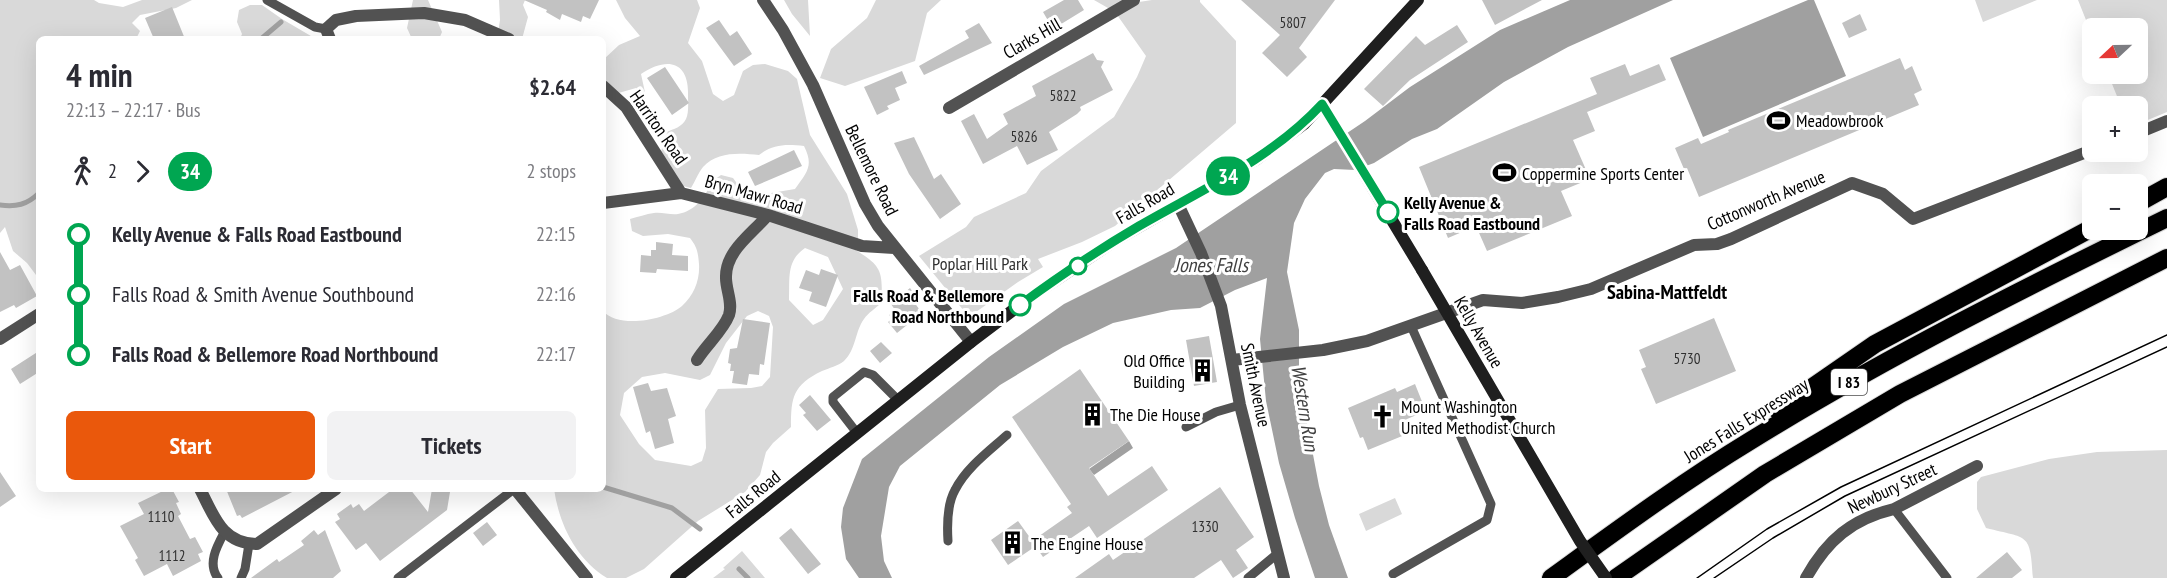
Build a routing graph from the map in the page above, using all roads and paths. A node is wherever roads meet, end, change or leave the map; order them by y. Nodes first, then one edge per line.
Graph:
1 (267, 0) edge
2 (763, 0) edge
3 (1134, 0) edge
4 (1418, 0) edge
5 (328, 34) edge
6 (502, 36) edge
7 (606, 88) edge
8 (1322, 104) junction
9 (949, 108) dead end
10 (2167, 121) edge
11 (2148, 129) edge
12 (2082, 154) edge
13 (2167, 187) edge
14 (681, 193) junction
15 (2148, 197) edge
16 (606, 203) edge
17 (1178, 204) junction
18 (768, 215) junction
19 (2167, 218) edge
20 (2082, 233) edge
21 (894, 248) junction
22 (2167, 258) edge
23 (36, 316) edge
24 (1411, 326) junction
25 (0, 339) edge
26 (971, 342) junction
27 (697, 360) dead end
28 (1232, 360) junction
29 (898, 400) junction
30 (1240, 405) junction
31 (1186, 427) dead end
32 (857, 433) junction
33 (1007, 435) dead end
34 (1977, 466) dead end
35 (1696, 476) junction
36 (202, 492) edge
37 (332, 492) edge
38 (510, 492) edge
39 (516, 492) edge
40 (1894, 509) junction
41 (224, 533) junction
42 (948, 541) dead end
43 (249, 544) junction
44 (1277, 554) junction
45 (1393, 574) dead end
46 (218, 578) edge
47 (241, 578) edge
48 (398, 578) edge
49 (587, 578) edge
50 (676, 578) edge
51 (1248, 578) edge
52 (1284, 578) edge
53 (1551, 578) edge
54 (1606, 578) edge
55 (1616, 578) edge
56 (1806, 578) edge
57 (1947, 578) edge

1 - 5 lane
2 - 21 street, Bellemore Road
3 - 9 street, Clarks Hill
4 - 8 main road, Falls Road
5 - 6 street
7 - 14 street, Harriton Road
8 - 17 main road, Falls Road
8 - 54 main road, Kelly Avenue, bridge
10 - 11 street
12 - 24 street, Cottonworth Avenue
13 - 15 highway
14 - 16 street, Bryn Mawr Road
14 - 18 street, Bryn Mawr Road
17 - 26 main road, Falls Road
17 - 28 street, Smith Avenue
18 - 21 street, Bryn Mawr Road
18 - 27 street
19 - 35 highway, Jones Falls Expressway / I 83
20 - 35 highway
21 - 26 street, Bellemore Road
22 - 55 highway, I 83
23 - 25 street
24 - 28 street, Cottonworth Avenue
24 - 45 lane
26 - 29 main road, Falls Road
28 - 30 street, Smith Avenue
29 - 32 main road, Falls Road
29 - 32 lane
30 - 31 lane
30 - 44 street, Smith Avenue
32 - 50 main road, Falls Road
33 - 42 lane
34 - 40 street, Newbury Street
35 - 53 highway, Jones Falls Expressway / I 83
36 - 41 street
37 - 43 street
38 - 48 lane
39 - 49 street
40 - 56 street, Newbury Street
40 - 57 lane
41 - 43 street
41 - 46 lane
43 - 47 lane
44 - 51 lane
44 - 52 street, Smith Avenue

